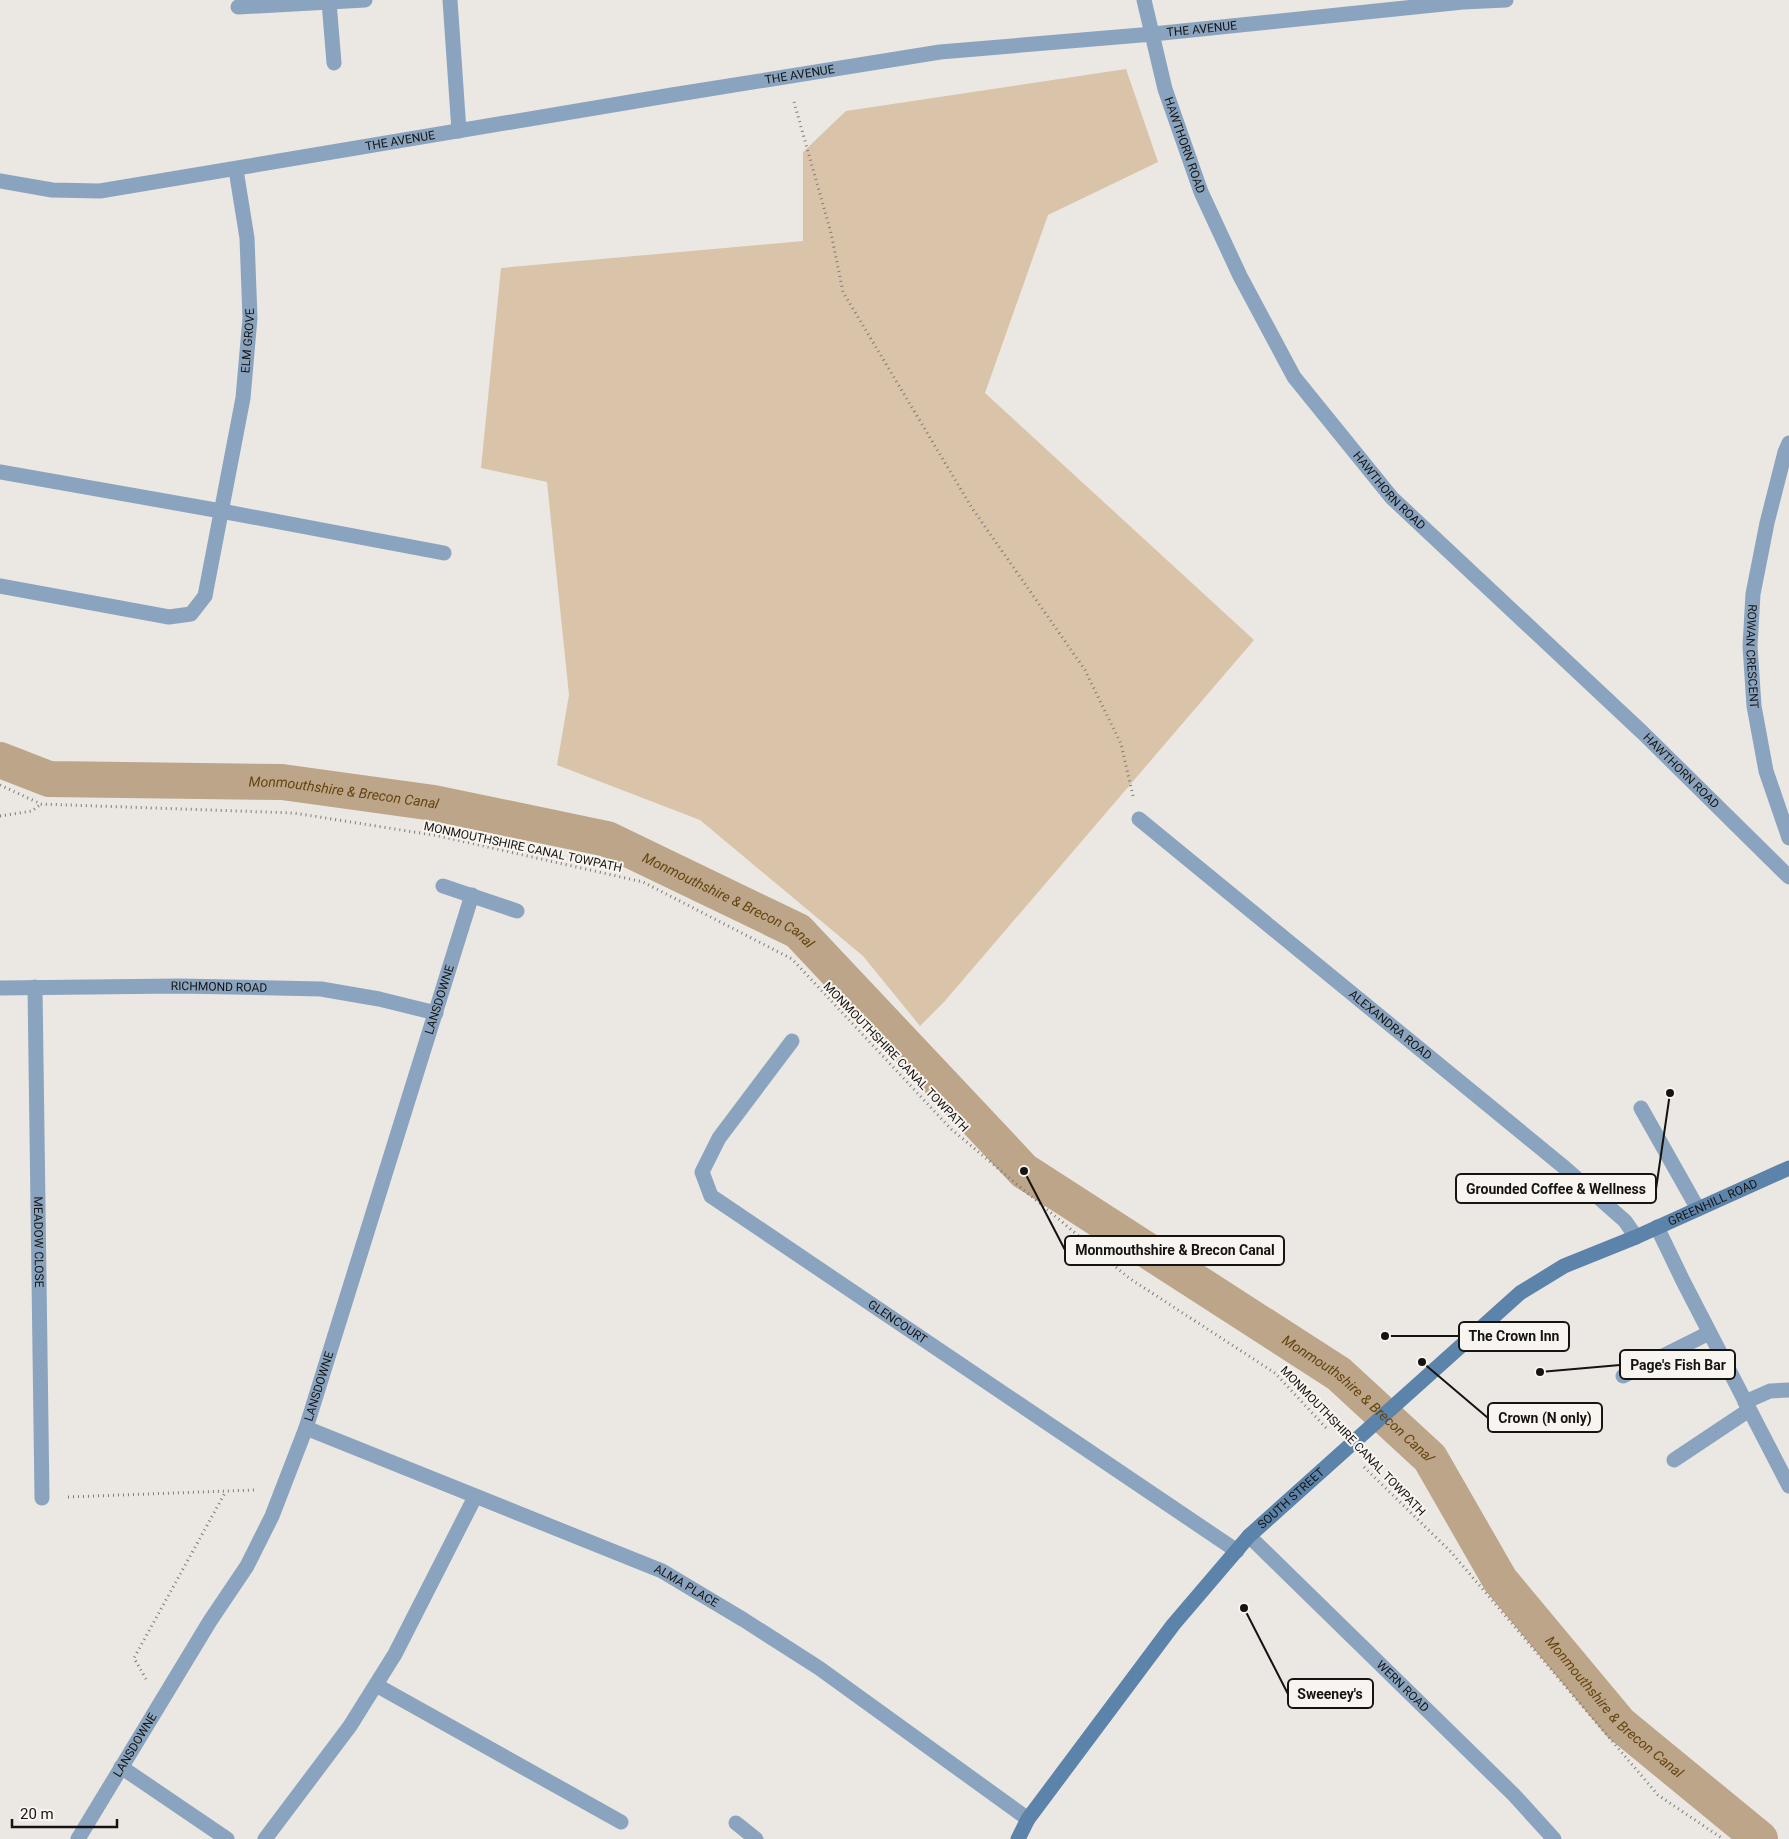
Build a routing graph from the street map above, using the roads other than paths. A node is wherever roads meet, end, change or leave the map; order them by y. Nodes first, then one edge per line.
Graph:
1 (365, 0) edge
2 (450, 0) edge
3 (1144, 0) edge
4 (1506, 0) edge
5 (330, 2) junction
6 (238, 8) dead end
7 (1153, 34) junction
8 (334, 63) dead end
9 (459, 132) junction
10 (236, 170) junction
11 (0, 181) edge
12 (1789, 443) edge
13 (0, 472) edge
14 (221, 511) junction
15 (444, 553) dead end
16 (0, 586) edge
17 (1139, 819) road end
18 (1789, 838) edge
19 (1789, 877) edge
20 (444, 886) dead end
21 (472, 895) junction
22 (517, 911) dead end
23 (35, 987) junction
24 (0, 988) edge
25 (436, 1013) junction
26 (792, 1041) dead end
27 (1640, 1108) dead end
28 (1789, 1168) edge
29 (1698, 1209) junction
30 (1657, 1227) junction
31 (1636, 1237) junction
32 (1710, 1333) junction
33 (1623, 1376) dead end
34 (1789, 1390) edge
35 (1747, 1406) junction
36 (306, 1428) junction
37 (1674, 1460) dead end
38 (1789, 1486) edge
39 (476, 1497) junction
40 (42, 1498) road end
41 (1249, 1536) junction
42 (1237, 1551) junction
43 (376, 1685) junction
44 (121, 1767) junction
45 (1028, 1818) junction
46 (622, 1822) dead end
47 (736, 1823) dead end
48 (78, 1839) edge
49 (227, 1839) edge
50 (265, 1839) edge
51 (756, 1839) edge
52 (1018, 1839) edge
53 (1554, 1839) edge

1 - 5 street
2 - 9 street
3 - 7 street, HAWTHORN ROAD
4 - 7 street, THE AVENUE
5 - 6 street
5 - 8 street
7 - 9 street, THE AVENUE
7 - 19 street, HAWTHORN ROAD
9 - 10 street, THE AVENUE
10 - 11 street, THE AVENUE
10 - 14 street, ELM GROVE
12 - 18 street, ROWAN CRESCENT
13 - 14 street
14 - 15 street
14 - 16 street, ELM GROVE
17 - 31 street, ALEXANDRA ROAD
20 - 21 street
21 - 22 street
21 - 25 street, LANSDOWNE
23 - 24 street, RICHMOND ROAD
23 - 25 street, RICHMOND ROAD
23 - 40 street, MEADOW CLOSE
25 - 36 street, LANSDOWNE
26 - 42 street, GLENCOURT
27 - 29 street
28 - 29 street, GREENHILL ROAD
29 - 30 street, GREENHILL ROAD
30 - 31 street, GREENHILL ROAD
30 - 32 street
31 - 41 street, SOUTH STREET
32 - 33 street
32 - 35 street
34 - 35 street
35 - 37 street
35 - 38 street
36 - 39 street, ALMA PLACE
36 - 44 street, LANSDOWNE
39 - 43 street
39 - 45 street, ALMA PLACE
41 - 42 street, SOUTH STREET
41 - 53 street, WERN ROAD
42 - 45 street, SOUTH STREET
43 - 46 street
43 - 50 street
44 - 48 street, LANSDOWNE
44 - 49 street
45 - 52 street, SOUTH STREET
47 - 51 street

